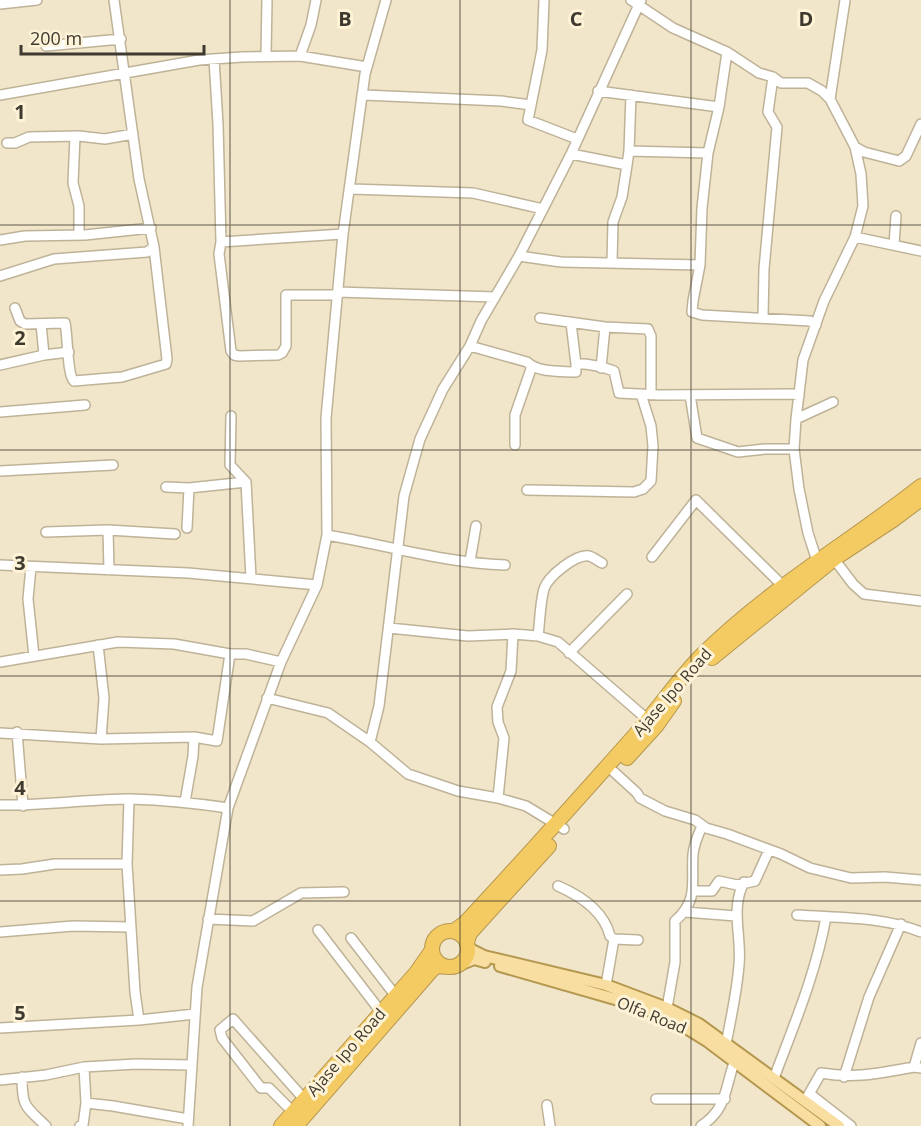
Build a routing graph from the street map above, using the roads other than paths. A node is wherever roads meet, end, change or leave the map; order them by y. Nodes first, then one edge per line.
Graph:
1 (37, 0) edge
2 (114, 0) edge
3 (267, 0) edge
4 (316, 0) edge
5 (386, 0) edge
6 (544, 0) edge
7 (844, 0) edge
8 (637, 1) edge
9 (0, 4) edge
10 (121, 39) junction
11 (46, 46) dead end
12 (727, 52) junction
13 (266, 56) junction
14 (300, 56) junction
15 (214, 59) junction
16 (367, 67) junction
17 (125, 73) junction
18 (773, 78) junction
19 (598, 91) junction
20 (0, 95) edge
21 (364, 95) junction
22 (631, 95) junction
23 (830, 99) junction
24 (531, 105) junction
25 (718, 107) junction
26 (921, 124) edge
27 (133, 134) junction
28 (75, 136) junction
29 (577, 139) junction
30 (7, 143) dead end
31 (855, 147) junction
32 (629, 151) junction
33 (708, 153) junction
34 (571, 154) junction
35 (627, 165) junction
36 (351, 189) junction
37 (543, 209) junction
38 (896, 216) dead end
39 (151, 228) junction
40 (343, 234) junction
41 (79, 235) junction
42 (855, 237) junction
43 (0, 240) edge
44 (221, 242) junction
45 (894, 245) junction
46 (154, 247) junction
47 (921, 251) edge
48 (519, 256) junction
49 (612, 262) junction
50 (700, 265) junction
51 (0, 276) edge
52 (337, 293) junction
53 (495, 297) junction
54 (15, 308) dead end
55 (763, 317) junction
56 (540, 318) dead end
57 (571, 323) junction
58 (40, 324) junction
59 (816, 325) junction
60 (604, 327) junction
61 (470, 346) junction
62 (69, 352) junction
63 (44, 355) junction
64 (576, 364) junction
65 (0, 365) edge
66 (532, 366) junction
67 (601, 368) junction
68 (646, 394) junction
69 (690, 395) junction
70 (799, 396) junction
71 (833, 402) dead end
72 (85, 405) dead end
73 (0, 412) edge
74 (231, 416) dead end
75 (796, 419) junction
76 (515, 445) dead end
77 (794, 449) junction
78 (113, 465) dead end
79 (0, 471) edge
80 (246, 482) junction
81 (921, 486) edge
82 (166, 487) dead end
83 (189, 488) junction
84 (526, 490) dead end
85 (921, 499) edge
86 (476, 526) dead end
87 (187, 528) dead end
88 (108, 530) junction
89 (46, 532) dead end
90 (175, 534) dead end
91 (327, 535) junction
92 (397, 549) junction
93 (652, 557) dead end
94 (834, 559) junction
95 (470, 561) junction
96 (602, 563) dead end
97 (0, 565) edge
98 (505, 565) dead end
99 (819, 565) junction
100 (31, 567) junction
101 (109, 570) junction
102 (251, 578) junction
103 (316, 585) junction
104 (783, 586) junction
105 (627, 594) dead end
106 (921, 601) edge
107 (389, 628) junction
108 (513, 634) junction
109 (538, 636) junction
110 (98, 645) junction
111 (569, 652) junction
112 (230, 654) junction
113 (34, 656) junction
114 (0, 662) edge
115 (281, 662) junction
116 (267, 698) junction
117 (648, 720) junction
118 (17, 732) junction
119 (0, 733) edge
120 (194, 737) junction
121 (101, 739) junction
122 (370, 742) junction
123 (614, 772) junction
124 (498, 798) junction
125 (129, 799) junction
126 (185, 802) junction
127 (0, 805) edge
128 (23, 806) junction
129 (228, 808) junction
130 (561, 826) junction
131 (702, 826) junction
132 (770, 850) junction
133 (127, 864) junction
134 (0, 870) edge
135 (921, 880) edge
136 (744, 882) junction
137 (558, 886) dead end
138 (692, 891) junction
139 (344, 892) dead end
140 (686, 912) junction
141 (797, 915) dead end
142 (736, 916) junction
143 (826, 917) junction
144 (208, 919) junction
145 (902, 924) junction
146 (131, 927) junction
147 (318, 930) dead end
148 (454, 931) junction
149 (0, 932) edge
150 (921, 932) edge
151 (351, 938) dead end
152 (614, 939) junction
153 (638, 940) dead end
154 (468, 945) junction
155 (432, 950) junction
156 (454, 966) junction
157 (606, 985) junction
158 (395, 995) junction
159 (668, 1008) junction
160 (381, 1012) junction
161 (195, 1014) junction
162 (139, 1020) junction
163 (0, 1028) edge
164 (921, 1043) edge
165 (726, 1044) junction
166 (734, 1063) junction
167 (191, 1065) junction
168 (84, 1067) junction
169 (917, 1068) edge
170 (22, 1077) junction
171 (844, 1077) junction
172 (774, 1078) junction
173 (0, 1080) edge
174 (807, 1097) junction
175 (304, 1099) junction
176 (656, 1099) dead end
177 (725, 1099) junction
178 (86, 1103) junction
179 (547, 1105) dead end
180 (294, 1119) edge
181 (188, 1122) edge
182 (816, 1125) edge
183 (45, 1126) edge
184 (80, 1126) edge
185 (281, 1126) edge
186 (550, 1126) edge
187 (701, 1126) edge
188 (839, 1126) edge
189 (851, 1126) edge

1 - 9 street
2 - 10 street
3 - 13 street
4 - 14 street
5 - 16 street
6 - 24 street
7 - 23 street
8 - 12 street
8 - 19 street
10 - 11 street
10 - 17 street
12 - 18 street
12 - 25 street
13 - 14 street
13 - 15 street
14 - 16 street
15 - 17 street
15 - 44 street
16 - 21 street
17 - 20 street
17 - 27 street
18 - 23 street
18 - 55 street
19 - 22 street
19 - 29 street
21 - 24 street
21 - 36 street
22 - 25 street
22 - 32 street
23 - 31 street
24 - 29 street
25 - 33 street
26 - 31 street
27 - 28 street
27 - 39 street
28 - 30 street
28 - 41 street
29 - 34 street
31 - 42 street
32 - 33 street
32 - 35 street
33 - 50 street
34 - 35 street
34 - 37 street
35 - 49 street
36 - 37 street
36 - 40 street
37 - 48 street
38 - 45 street
39 - 41 street
39 - 46 street
40 - 44 street
40 - 52 street
41 - 43 street
42 - 45 street
42 - 59 street
44 - 52 street
45 - 47 street
46 - 51 street
46 - 62 street
48 - 49 street
48 - 53 street
49 - 50 street
50 - 55 street
52 - 53 street
52 - 91 street
53 - 61 street
54 - 58 street
55 - 59 street
56 - 57 street
57 - 60 street
57 - 64 street
58 - 62 street
58 - 63 street
59 - 70 street
60 - 67 street
60 - 68 street
61 - 66 street
61 - 92 street
62 - 63 street
63 - 65 street
64 - 66 street
64 - 67 street
66 - 76 street
67 - 68 street
68 - 69 street
68 - 84 street
69 - 70 street
69 - 77 street
70 - 75 street
71 - 75 street
72 - 73 street
74 - 80 street
75 - 77 street
77 - 99 street
78 - 79 street
80 - 83 street
80 - 102 street
81 - 99 highway, Ajase Ipo Road
82 - 83 street
83 - 87 street
85 - 94 highway, Ajase Ipo Road
86 - 95 street
88 - 89 street
88 - 90 street
88 - 101 street
91 - 92 street
91 - 103 street
92 - 95 street
92 - 107 street
93 - 104 street
94 - 99 highway, Ajase Ipo Road
94 - 106 street
95 - 98 street
96 - 109 street
97 - 100 street
99 - 104 highway, Ajase Ipo Road
99 - 123 highway, Ajase Ipo Road
100 - 101 street
100 - 113 street
101 - 102 street
102 - 103 street
103 - 115 street
104 - 117 highway, Ajase Ipo Road
105 - 111 street
107 - 108 street
107 - 122 street
108 - 109 street
108 - 124 street
109 - 111 street
110 - 112 street
110 - 113 street
110 - 121 street
111 - 117 street
112 - 115 street
112 - 120 street
113 - 114 street
115 - 116 street
116 - 122 street
116 - 129 street
117 - 130 highway, Ajase Ipo Road
118 - 119 street
118 - 121 street
118 - 128 street
120 - 121 street
120 - 126 street
122 - 124 street
123 - 130 highway, Ajase Ipo Road
123 - 131 street
124 - 130 street
125 - 126 street
125 - 128 street
125 - 133 street
126 - 129 street
127 - 128 street
129 - 144 street
130 - 148 highway, Ajase Ipo Road
130 - 154 highway, Ajase Ipo Road
131 - 132 street
131 - 138 street
132 - 135 street
132 - 136 street
133 - 134 street
133 - 146 street
136 - 138 street
136 - 142 street
137 - 152 street
138 - 140 street
139 - 144 street
140 - 142 street
140 - 159 street
141 - 143 street
142 - 165 street
143 - 145 street
143 - 172 street
144 - 161 street
145 - 150 street
145 - 171 street
146 - 149 street
146 - 162 street
147 - 160 street
148 - 154 highway
148 - 155 highway
151 - 158 street
152 - 153 street
152 - 157 street
154 - 156 highway
154 - 157 main road
155 - 156 highway
155 - 158 highway, Ajase Ipo Road
156 - 166 main road, Olfa Road
156 - 180 highway, Ajase Ipo Road
157 - 159 main road
158 - 160 highway, Ajase Ipo Road
159 - 165 main road
160 - 175 highway, Ajase Ipo Road
161 - 162 street
161 - 167 street
162 - 163 street
164 - 169 street
165 - 172 main road
166 - 177 street
166 - 182 main road, Olfa Road
167 - 168 street
167 - 181 street
168 - 170 street
168 - 178 street
169 - 171 street
170 - 173 street
170 - 183 street
171 - 174 street
172 - 174 main road
174 - 188 main road
174 - 189 street
175 - 180 highway, Ajase Ipo Road
175 - 180 street
176 - 177 street
177 - 187 street
178 - 181 street
178 - 184 street
179 - 186 street
180 - 185 highway, Ajase Ipo Road

